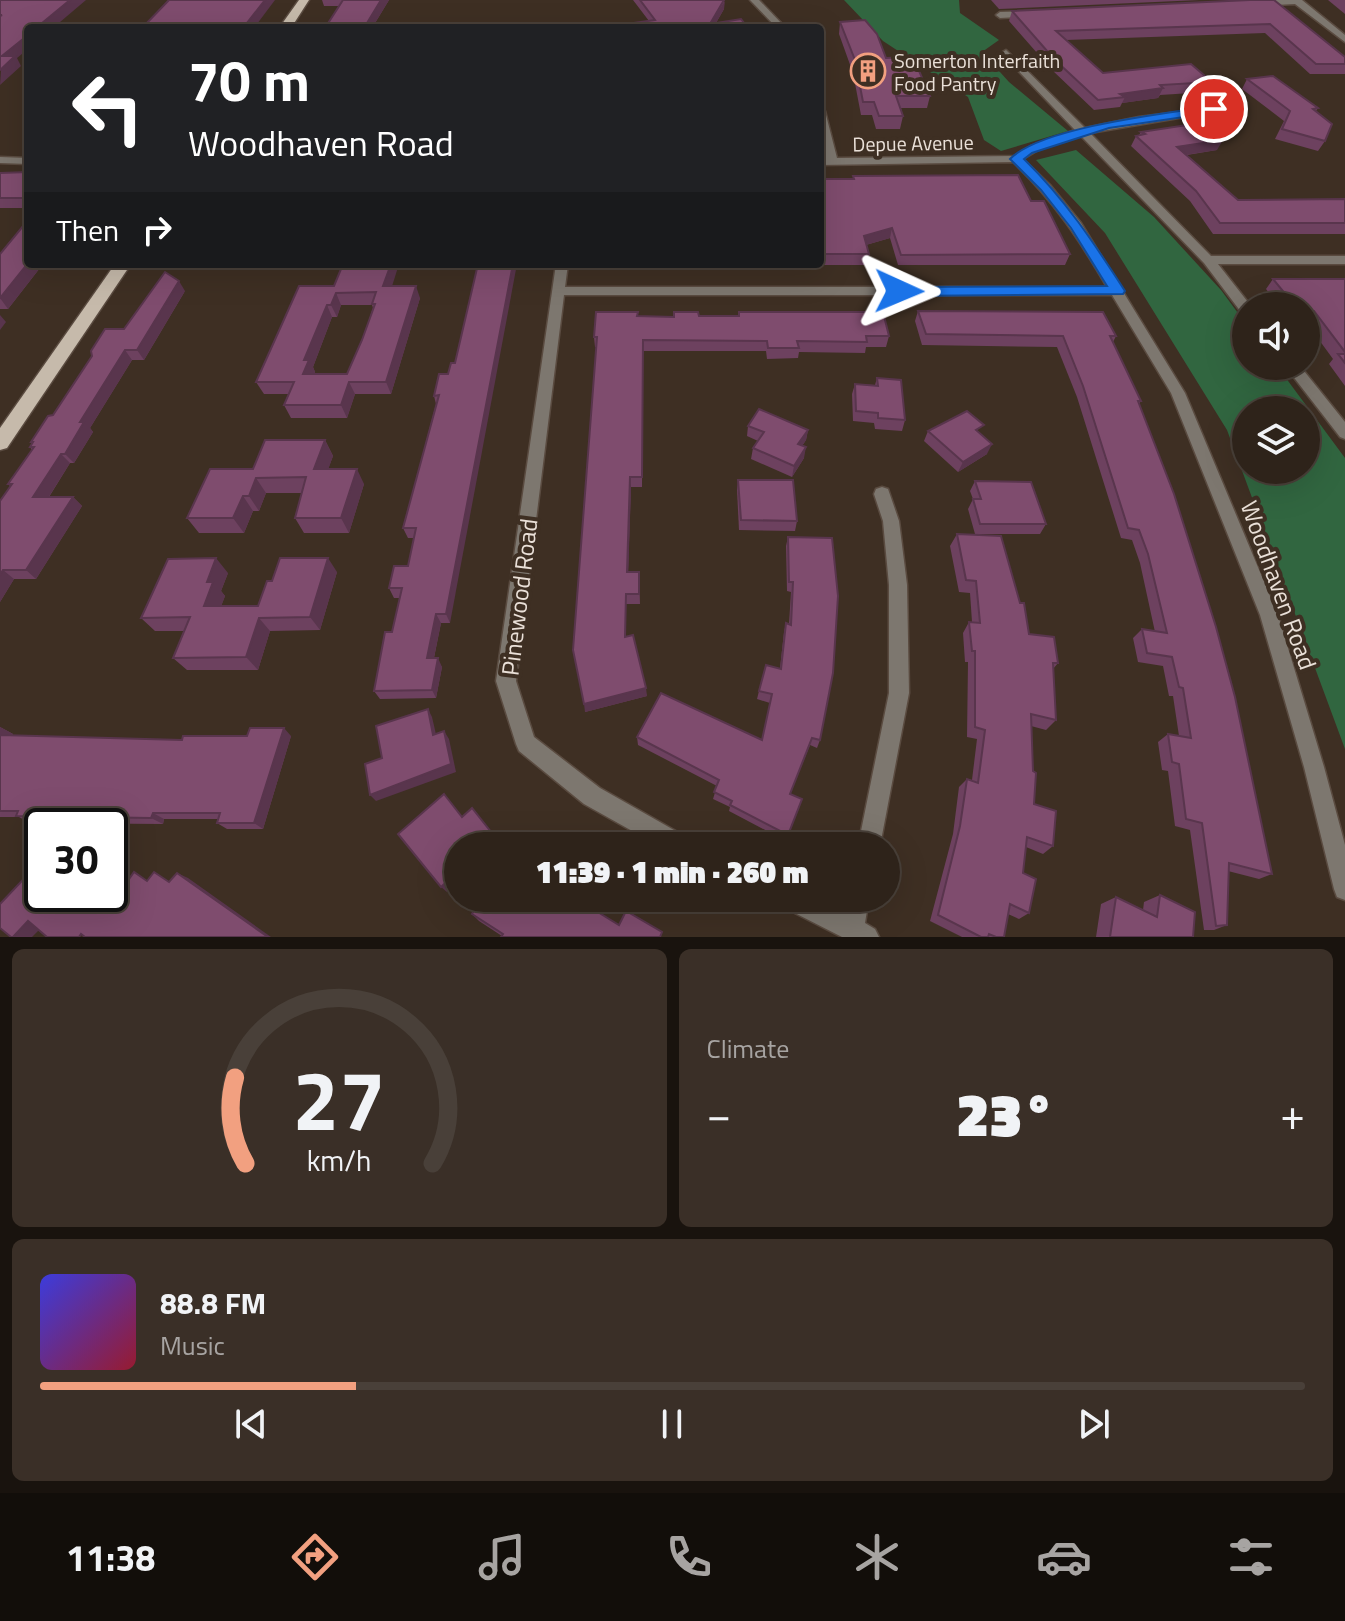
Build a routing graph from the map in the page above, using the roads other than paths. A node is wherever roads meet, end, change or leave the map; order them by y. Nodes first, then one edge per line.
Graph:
1 (304, 0) edge
2 (754, 0) edge
3 (1297, 1) edge
4 (1240, 4) edge
5 (1045, 13) edge
6 (1000, 15) dead end
7 (288, 24) edge
8 (778, 24) edge
9 (1345, 39) edge
10 (1006, 53) dead end
11 (1214, 109) dead end
12 (1082, 134) junction
13 (1016, 159) junction
14 (0, 160) edge
15 (24, 161) edge
16 (826, 162) edge
17 (1208, 260) junction
18 (1345, 260) edge
19 (120, 268) edge
20 (562, 268) edge
21 (559, 291) junction
22 (1117, 291) junction
23 (1233, 292) edge
24 (1303, 380) edge
25 (1345, 433) edge
26 (0, 443) edge
27 (882, 494) dead end
28 (655, 832) edge
29 (872, 832) edge
30 (1345, 889) edge
31 (817, 912) edge
32 (859, 912) edge
33 (860, 933) edge

1 - 7 main road
2 - 8 street
3 - 4 street
3 - 9 street
5 - 6 street
10 - 12 street
11 - 12 street, Depue Avenue
12 - 13 street, Depue Avenue
12 - 17 street
13 - 16 street, Depue Avenue
13 - 22 street, Woodhaven Road
14 - 15 street
17 - 18 street
17 - 23 street
19 - 26 main road
20 - 21 street, Pinewood Road
21 - 22 street
21 - 28 street, Pinewood Road
22 - 30 street, Woodhaven Road
24 - 25 street
27 - 29 street
31 - 33 street
32 - 33 street

